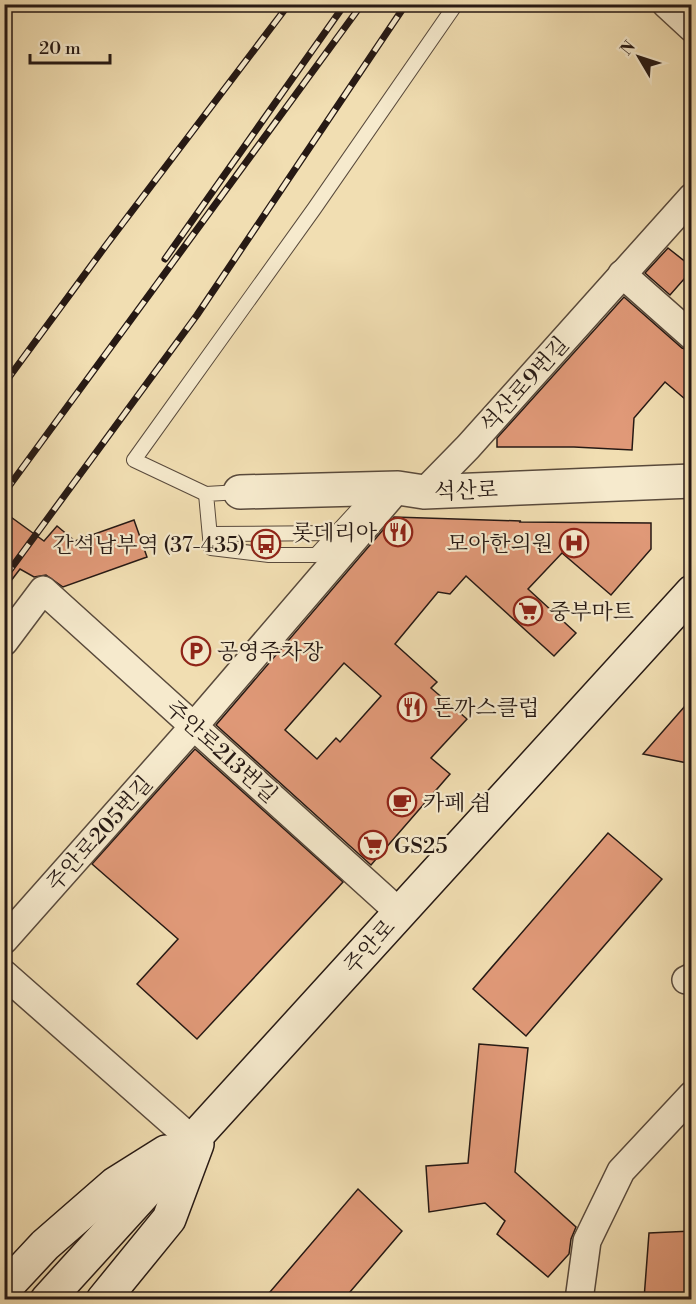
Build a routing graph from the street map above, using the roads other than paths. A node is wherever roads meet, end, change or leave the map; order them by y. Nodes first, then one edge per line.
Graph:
1 (456, 4) edge
2 (666, 4) edge
3 (692, 28) edge
4 (692, 197) edge
5 (622, 274) junction
6 (692, 336) edge
7 (692, 481) edge
8 (399, 489) junction
9 (240, 492) joint
10 (206, 494) junction
11 (336, 533) junction
12 (210, 534) junction
13 (692, 592) edge
14 (4, 642) edge
15 (195, 726) junction
16 (399, 912) junction
17 (4, 940) edge
18 (4, 974) edge
19 (692, 1095) edge
20 (196, 1133) junction
21 (4, 1289) edge
22 (47, 1299) edge
23 (104, 1299) edge
24 (579, 1299) edge

1 - 10 lane
2 - 3 street
4 - 5 street, 석산로9번길
5 - 6 street
5 - 8 street, 석산로9번길
7 - 8 main road, 석산로
8 - 9 main road, 석산로
8 - 11 lane
8 - 15 street, 석산로9번길
9 - 10 lane
10 - 12 lane
11 - 12 lane
11 - 12 lane
13 - 16 main road, 주안로
14 - 15 street, 주안로213번길
15 - 16 street, 주안로213번길
15 - 17 street, 주안로205번길
16 - 20 main road, 주안로
18 - 20 street
19 - 24 street
20 - 21 main road
20 - 22 main road, 주안로
20 - 23 main road

